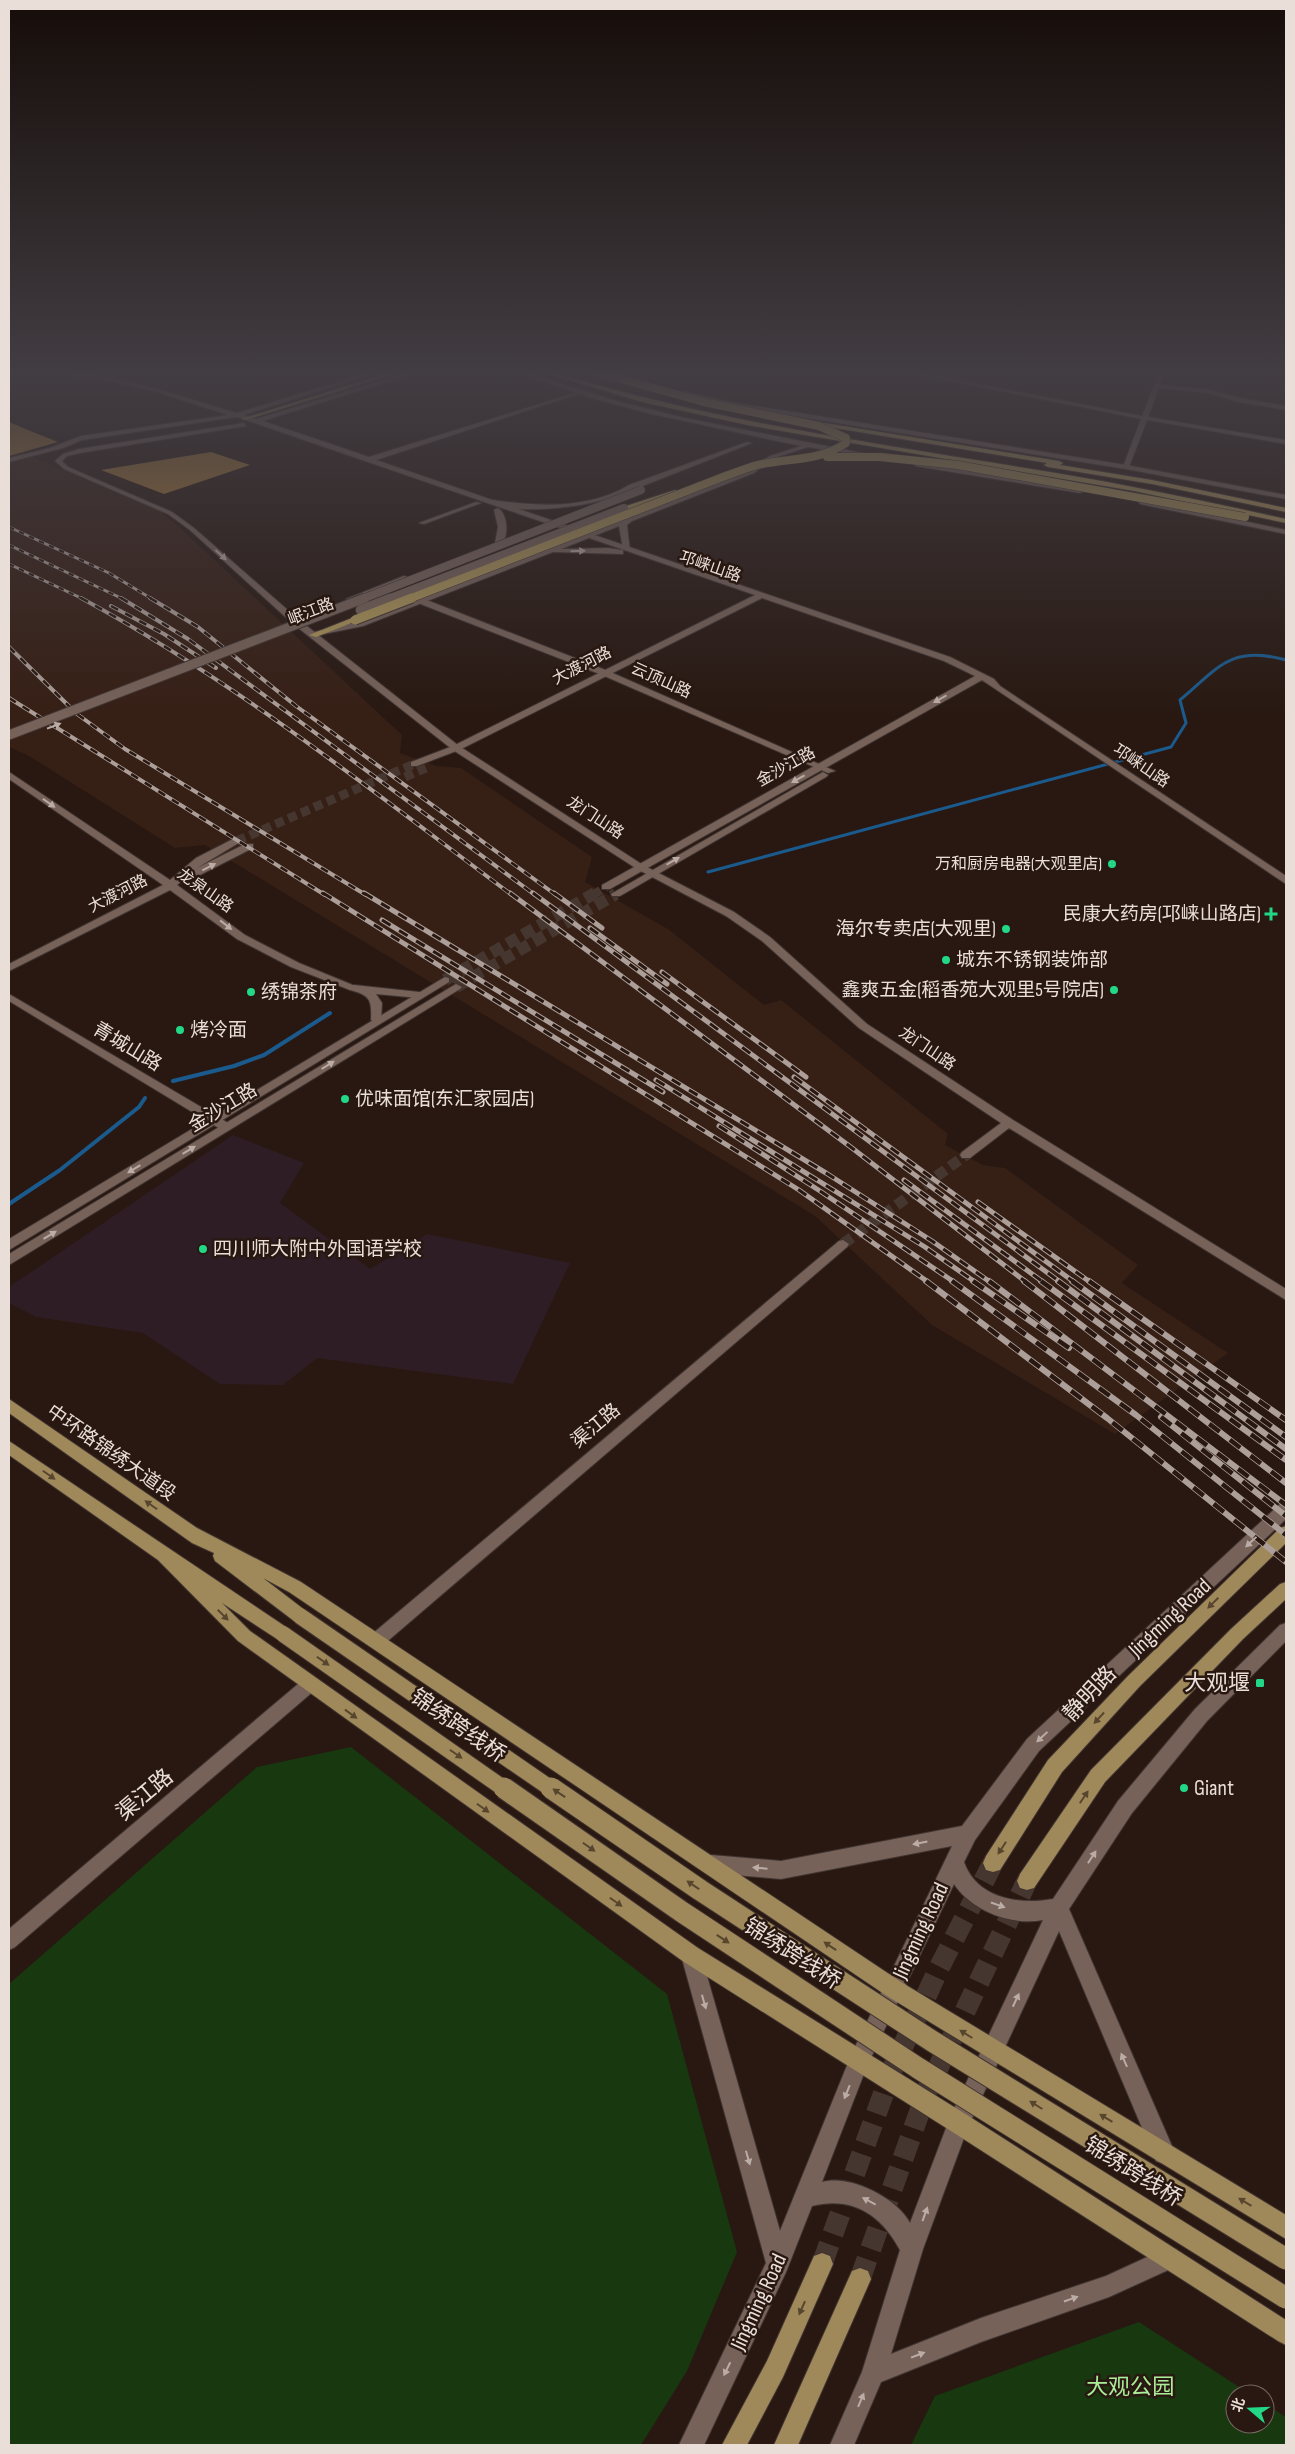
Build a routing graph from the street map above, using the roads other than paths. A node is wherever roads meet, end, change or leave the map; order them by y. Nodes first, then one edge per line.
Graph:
1 (632, 487) edge
2 (111, 488) edge
3 (433, 488) edge
4 (453, 488) edge
5 (631, 488) edge
6 (647, 488) edge
7 (695, 488) edge
8 (696, 488) edge
9 (708, 488) edge
10 (1058, 488) edge
11 (1089, 488) edge
12 (1120, 488) edge
13 (1178, 488) edge
14 (1203, 488) edge
15 (1234, 488) edge
16 (1286, 498) edge
17 (494, 502) junction
18 (478, 503) junction
19 (1286, 503) edge
20 (624, 508) joint
21 (498, 510) junction
22 (1286, 510) edge
23 (629, 519) junction
24 (1286, 520) edge
25 (422, 523) dead end
26 (548, 524) junction
27 (1286, 527) edge
28 (1286, 532) edge
29 (584, 536) junction
30 (499, 543) junction
31 (624, 550) junction
32 (535, 555) junction
33 (758, 597) junction
34 (421, 601) junction
35 (295, 620) junction
36 (313, 635) junction
37 (605, 673) junction
38 (986, 682) junction
39 (9, 735) edge
40 (9, 744) edge
41 (456, 748) junction
42 (414, 764) tunnel mouth
43 (820, 766) junction
44 (426, 768) tunnel mouth
45 (831, 771) junction
46 (9, 775) edge
47 (237, 841) tunnel mouth
48 (249, 846) tunnel mouth
49 (640, 867) junction
50 (652, 873) junction
51 (1286, 882) edge
52 (170, 886) junction
53 (606, 887) tunnel mouth
54 (616, 894) tunnel mouth
55 (9, 968) edge
56 (354, 988) junction
57 (419, 995) junction
58 (9, 997) edge
59 (376, 1020) junction
60 (215, 1120) junction
61 (1009, 1123) junction
62 (226, 1127) junction
63 (966, 1156) tunnel mouth
64 (843, 1244) tunnel mouth
65 (9, 1245) edge
66 (9, 1260) edge
67 (1286, 1295) edge
68 (9, 1405) edge
69 (9, 1447) edge
70 (1286, 1509) edge
71 (191, 1533) junction
72 (1286, 1533) edge
73 (164, 1555) junction
74 (1286, 1589) edge
75 (1286, 1630) edge
76 (377, 1640) junction
77 (310, 1684) junction
78 (968, 1834) junction
79 (954, 1860) junction
80 (993, 1863) tunnel mouth
81 (710, 1864) junction
82 (1028, 1881) tunnel mouth
83 (1059, 1908) junction
84 (9, 1941) edge
85 (691, 1955) junction
86 (894, 1989) junction
87 (992, 2050) junction
88 (859, 2060) junction
89 (959, 2123) junction
90 (1164, 2153) junction
91 (804, 2197) junction
92 (1286, 2228) edge
93 (912, 2250) junction
94 (1169, 2258) junction
95 (1286, 2259) edge
96 (778, 2264) junction
97 (822, 2264) tunnel mouth
98 (860, 2279) tunnel mouth
99 (1286, 2298) edge
100 (1286, 2333) edge
101 (873, 2373) junction
102 (690, 2445) edge
103 (734, 2445) edge
104 (786, 2445) edge
105 (842, 2445) edge

1 - 26 street
2 -> 35 street, 龙门山路
3 - 18 street, 邛崃山路
4 - 17 street, 邛崃山路
5 - 17 street
6 - 39 street, 岷江路, bridge
7 - 20 highway, bridge
8 - 36 highway, bridge
9 - 23 street
10 - 28 street
11 - 27 highway, bridge
12 - 24 highway
13 - 22 highway
14 - 19 highway, bridge
15 - 16 street
17 - 26 street, 邛崃山路
18 - 21 street, 邛崃山路
18 - 25 street
40 -> 20 street, 岷江路, bridge
21 - 26 street, 邛崃山路
21 - 30 street
23 - 29 street
23 - 31 street
26 - 29 street, 邛崃山路
26 - 30 street
29 - 31 street, 邛崃山路
29 - 32 street
30 - 35 street
32 -> 31 street
31 - 33 street, 邛崃山路
32 - 34 street
33 - 37 street, 大渡河路
33 - 38 street, 邛崃山路
34 - 36 street
34 - 37 street, 云顶山路
35 - 36 street, 龙门山路
36 - 41 street, 龙门山路
37 - 41 street, 大渡河路
37 - 43 street, 云顶山路
38 -> 43 street, 金沙江路
38 - 45 street, 金沙江路
38 - 51 street, 邛崃山路
41 - 42 street, 大渡河路
41 - 44 street
41 - 49 street, 龙门山路
43 - 45 street, 云顶山路
43 -> 49 street, 金沙江路
50 -> 45 street, 金沙江路
46 -> 52 street, 龙泉山路
47 - 52 street, 大渡河路
52 -> 48 street
49 - 50 street, 龙门山路
49 - 53 street, 金沙江路
50 - 54 street, 金沙江路
50 - 61 street, 龙门山路
52 - 55 street, 大渡河路
52 -> 56 street, 龙泉山路
56 - 57 street
56 - 59 street, 龙泉山路
57 - 59 street, 金沙江路
62 -> 57 street, 金沙江路
58 - 60 street, 青城山路
59 - 60 street, 金沙江路
60 - 62 street, 青城山路
60 -> 65 street, 金沙江路
61 - 63 street
61 - 67 street, 龙门山路
66 -> 62 street, 金沙江路
64 - 76 street, 渠江路
71 -> 68 main road, 中环路锦绣大道段
69 -> 73 main road
70 -> 78 street, Jingming Road
71 - 76 main road
95 -> 71 main road, 锦绣跨线桥, bridge
72 -> 80 main road, 静明路
73 -> 77 main road
73 -> 99 main road, 锦绣跨线桥, bridge
82 -> 74 main road
83 -> 75 street
76 - 81 main road
77 - 84 street, 渠江路
77 -> 85 main road
78 - 79 street, Jingming Road
78 -> 81 street
79 -> 83 street
79 - 86 street, Jingming Road
86 -> 81 main road
87 -> 83 street
90 -> 83 street
85 - 88 main road
85 -> 96 street
87 -> 86 main road
86 - 88 street, Jingming Road
87 - 89 street
90 -> 87 main road
88 - 89 main road
88 -> 91 street, Jingming Road
93 -> 89 street
89 - 94 main road
92 -> 90 main road
93 -> 91 street
91 - 96 street, Jingming Road
93 - 101 street
94 - 100 main road
101 -> 94 street
96 -> 102 street, Jingming Road
97 -> 103 main road
98 - 104 main road
105 -> 101 street

